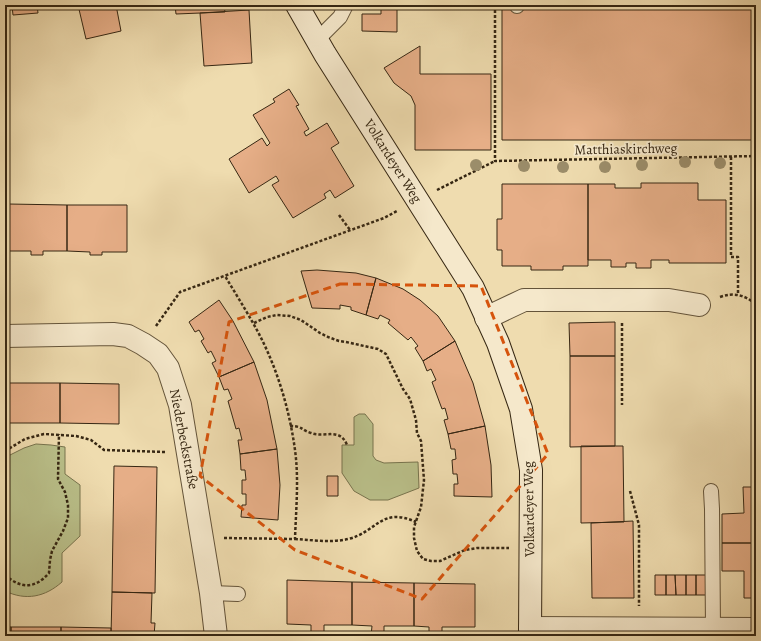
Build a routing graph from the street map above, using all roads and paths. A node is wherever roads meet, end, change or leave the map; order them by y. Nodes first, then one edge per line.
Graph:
1 (297, 5) edge
2 (346, 5) edge
3 (495, 5) edge
4 (317, 40) junction
5 (756, 156) edge
6 (731, 157) junction
7 (496, 161) junction
8 (418, 200) junction
9 (338, 215) dead end
10 (350, 230) junction
11 (225, 276) junction
12 (738, 295) junction
13 (622, 300) junction
14 (699, 305) joint
15 (756, 305) edge
16 (486, 318) junction
17 (254, 324) junction
18 (5, 336) edge
19 (143, 344) junction
20 (622, 405) dead end
21 (290, 426) junction
22 (58, 434) junction
23 (347, 445) dead end
24 (6, 449) edge
25 (187, 452) junction
26 (630, 491) dead end
27 (711, 491) dead end
28 (416, 522) junction
29 (295, 538) junction
30 (202, 542) junction
31 (531, 548) junction
32 (5, 575) edge
33 (211, 593) junction
34 (238, 594) dead end
35 (639, 628) junction
36 (713, 629) junction
37 (756, 629) edge
38 (530, 632) edge
39 (216, 636) edge

1 - 4 street, Volkardeyer Weg
2 - 4 lane
3 - 7 path
4 - 8 street, Volkardeyer Weg
5 - 6 path, Matthiaskirchweg
6 - 7 path, Matthiaskirchweg
6 - 12 path
7 - 8 path, Matthiaskirchweg
8 - 10 path, Matthiaskirchweg
8 - 16 street, Volkardeyer Weg
9 - 10 path
10 - 11 path, Matthiaskirchweg
11 - 17 path
11 - 19 path, Matthiaskirchweg
12 - 14 path
12 - 15 path
13 - 14 street
13 - 16 street
13 - 20 path
16 - 31 street, Volkardeyer Weg
17 - 21 path
17 - 28 path
18 - 19 street, Niederbeckstraße
19 - 25 street, Niederbeckstraße
21 - 23 path
21 - 29 path
22 - 24 path
22 - 25 path
22 - 32 path
25 - 30 street, Niederbeckstraße
26 - 35 path
27 - 36 lane
28 - 29 path
28 - 31 path
29 - 30 path
30 - 33 street, Niederbeckstraße
31 - 38 street, Volkardeyer Weg
33 - 34 lane
33 - 39 street, Niederbeckstraße
35 - 36 street
35 - 38 street
36 - 37 street

